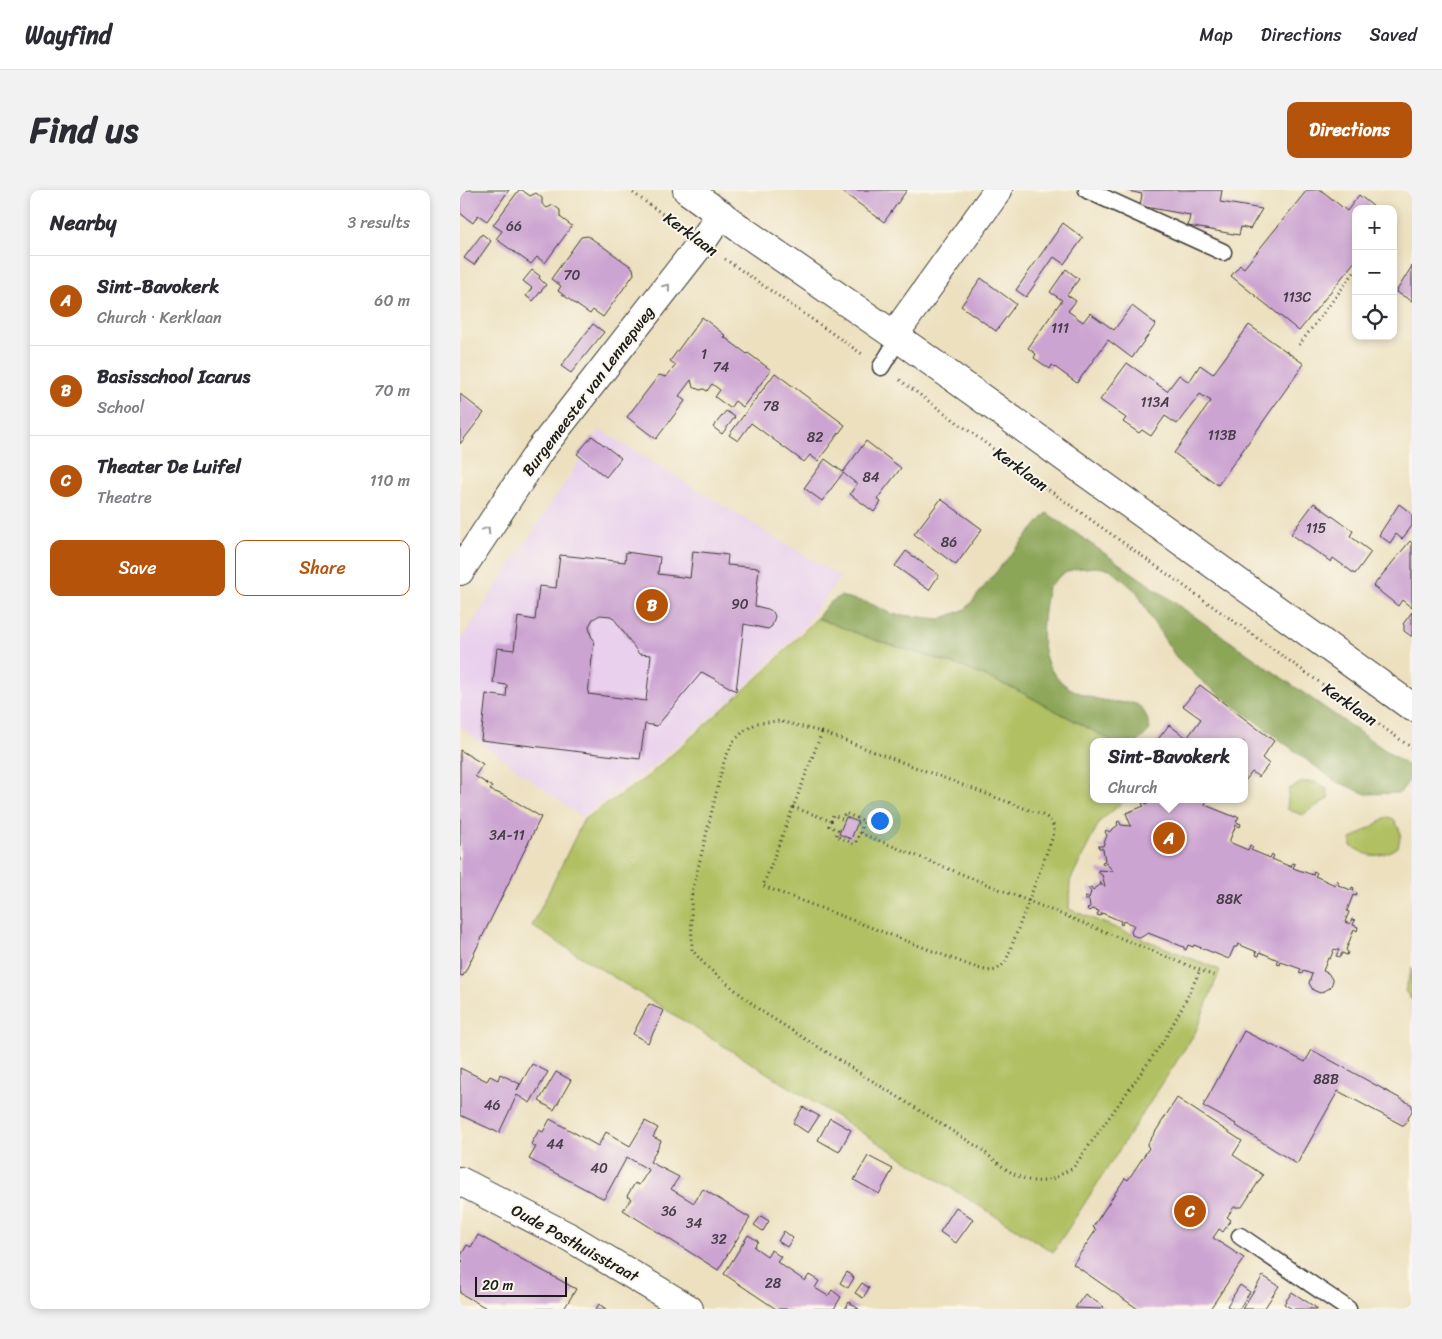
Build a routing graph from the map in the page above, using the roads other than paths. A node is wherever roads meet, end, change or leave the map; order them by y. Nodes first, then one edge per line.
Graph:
1 (687, 190) edge
2 (998, 190) edge
3 (1087, 190) edge
4 (721, 214) junction
5 (1223, 252) dead end
6 (896, 336) junction
7 (881, 367) road end
8 (460, 570) edge
9 (1412, 707) edge
10 (460, 1181) edge
11 (1240, 1236) dead end
12 (689, 1309) edge
13 (1348, 1309) edge

1 - 4 street, Kerklaan
2 - 6 street
3 - 5 lane
4 - 6 street, Kerklaan
8 -> 4 street, Burgemeester van Lennepweg
6 - 7 lane
6 - 9 street, Kerklaan
10 - 12 street, Oude Posthuisstraat
11 - 13 lane

